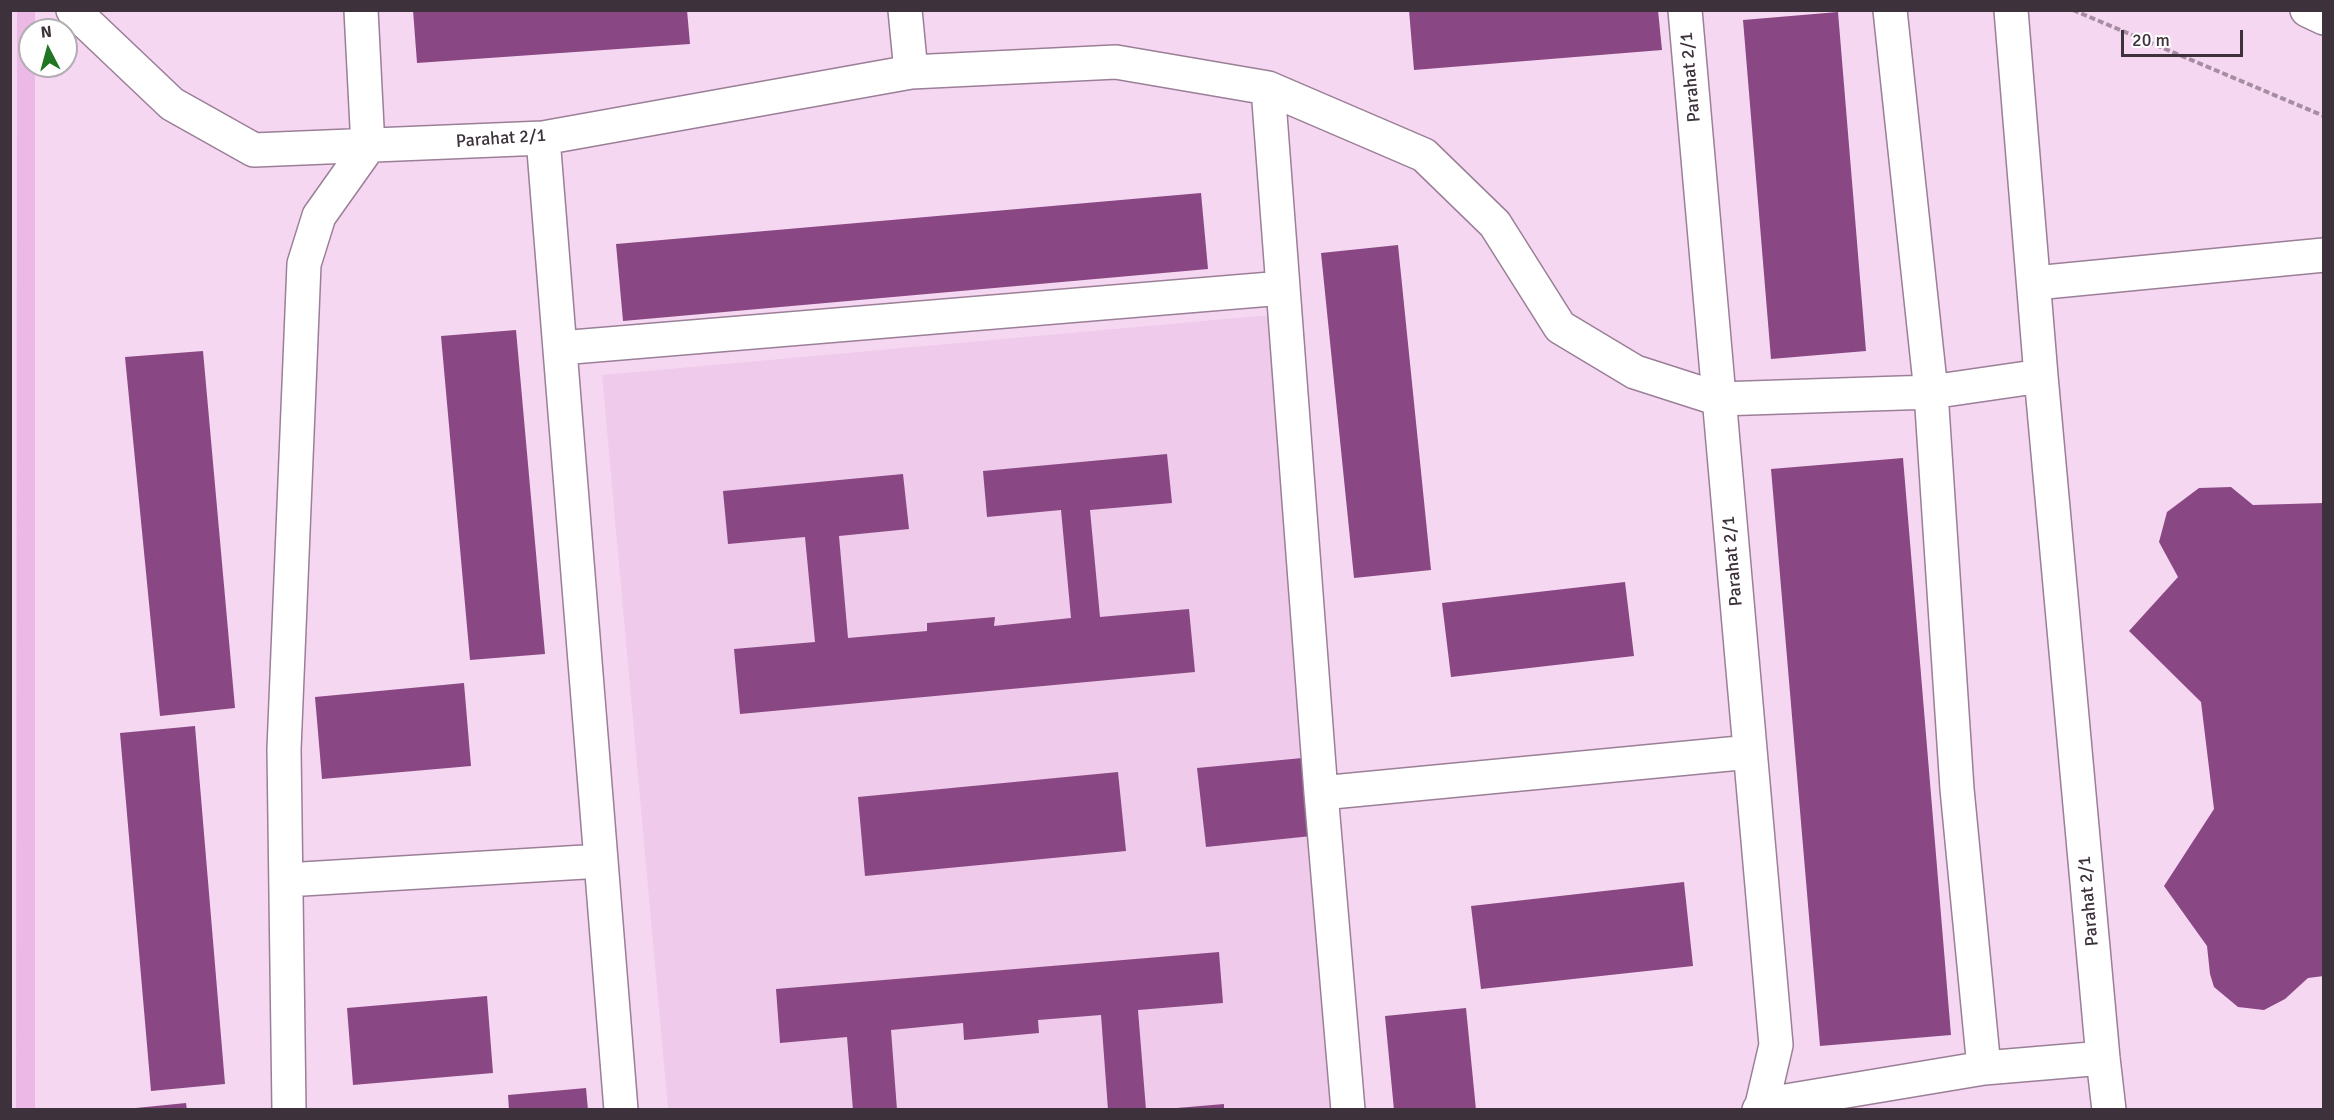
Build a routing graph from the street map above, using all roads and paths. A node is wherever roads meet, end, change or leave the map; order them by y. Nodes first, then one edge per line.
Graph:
1 (73, 10) edge
2 (361, 10) edge
3 (905, 10) edge
4 (1685, 10) edge
5 (1890, 10) edge
6 (2011, 10) edge
7 (2073, 10) edge
8 (2307, 10) edge
9 (2324, 18) edge
10 (911, 72) junction
11 (1268, 88) junction
12 (2324, 116) edge
13 (543, 138) junction
14 (368, 147) junction
15 (2324, 255) edge
16 (2035, 283) junction
17 (1283, 288) junction
18 (560, 348) junction
19 (2041, 376) junction
20 (1931, 392) junction
21 (1719, 399) junction
22 (1750, 752) junction
23 (1321, 793) junction
24 (601, 861) junction
25 (286, 880) junction
26 (2103, 1058) junction
27 (1984, 1068) junction
28 (1760, 1107) edge
29 (289, 1110) edge
30 (621, 1110) edge
31 (1348, 1110) edge
32 (2109, 1110) edge

1 - 14 street, Parahat 2/1
2 - 14 street
3 - 10 street
4 - 21 street, Parahat 2/1
5 - 20 street
6 - 16 street, Parahat 2/1
7 - 12 path
8 - 9 street
10 - 11 street, Parahat 2/1
10 - 13 street, Parahat 2/1
11 - 17 street
11 - 21 street, Parahat 2/1
13 - 14 street, Parahat 2/1
13 - 18 street
14 - 25 street
15 - 16 street
16 - 19 street, Parahat 2/1
17 - 18 street
17 - 23 street
18 - 24 street
19 - 20 street, Parahat 2/1
19 - 26 street, Parahat 2/1
20 - 21 street, Parahat 2/1
20 - 27 street
21 - 22 street, Parahat 2/1
22 - 23 street
22 - 28 street, Parahat 2/1
23 - 31 street
24 - 25 street
24 - 30 street
25 - 29 street
26 - 27 street
26 - 32 street, Parahat 2/1
27 - 28 street

